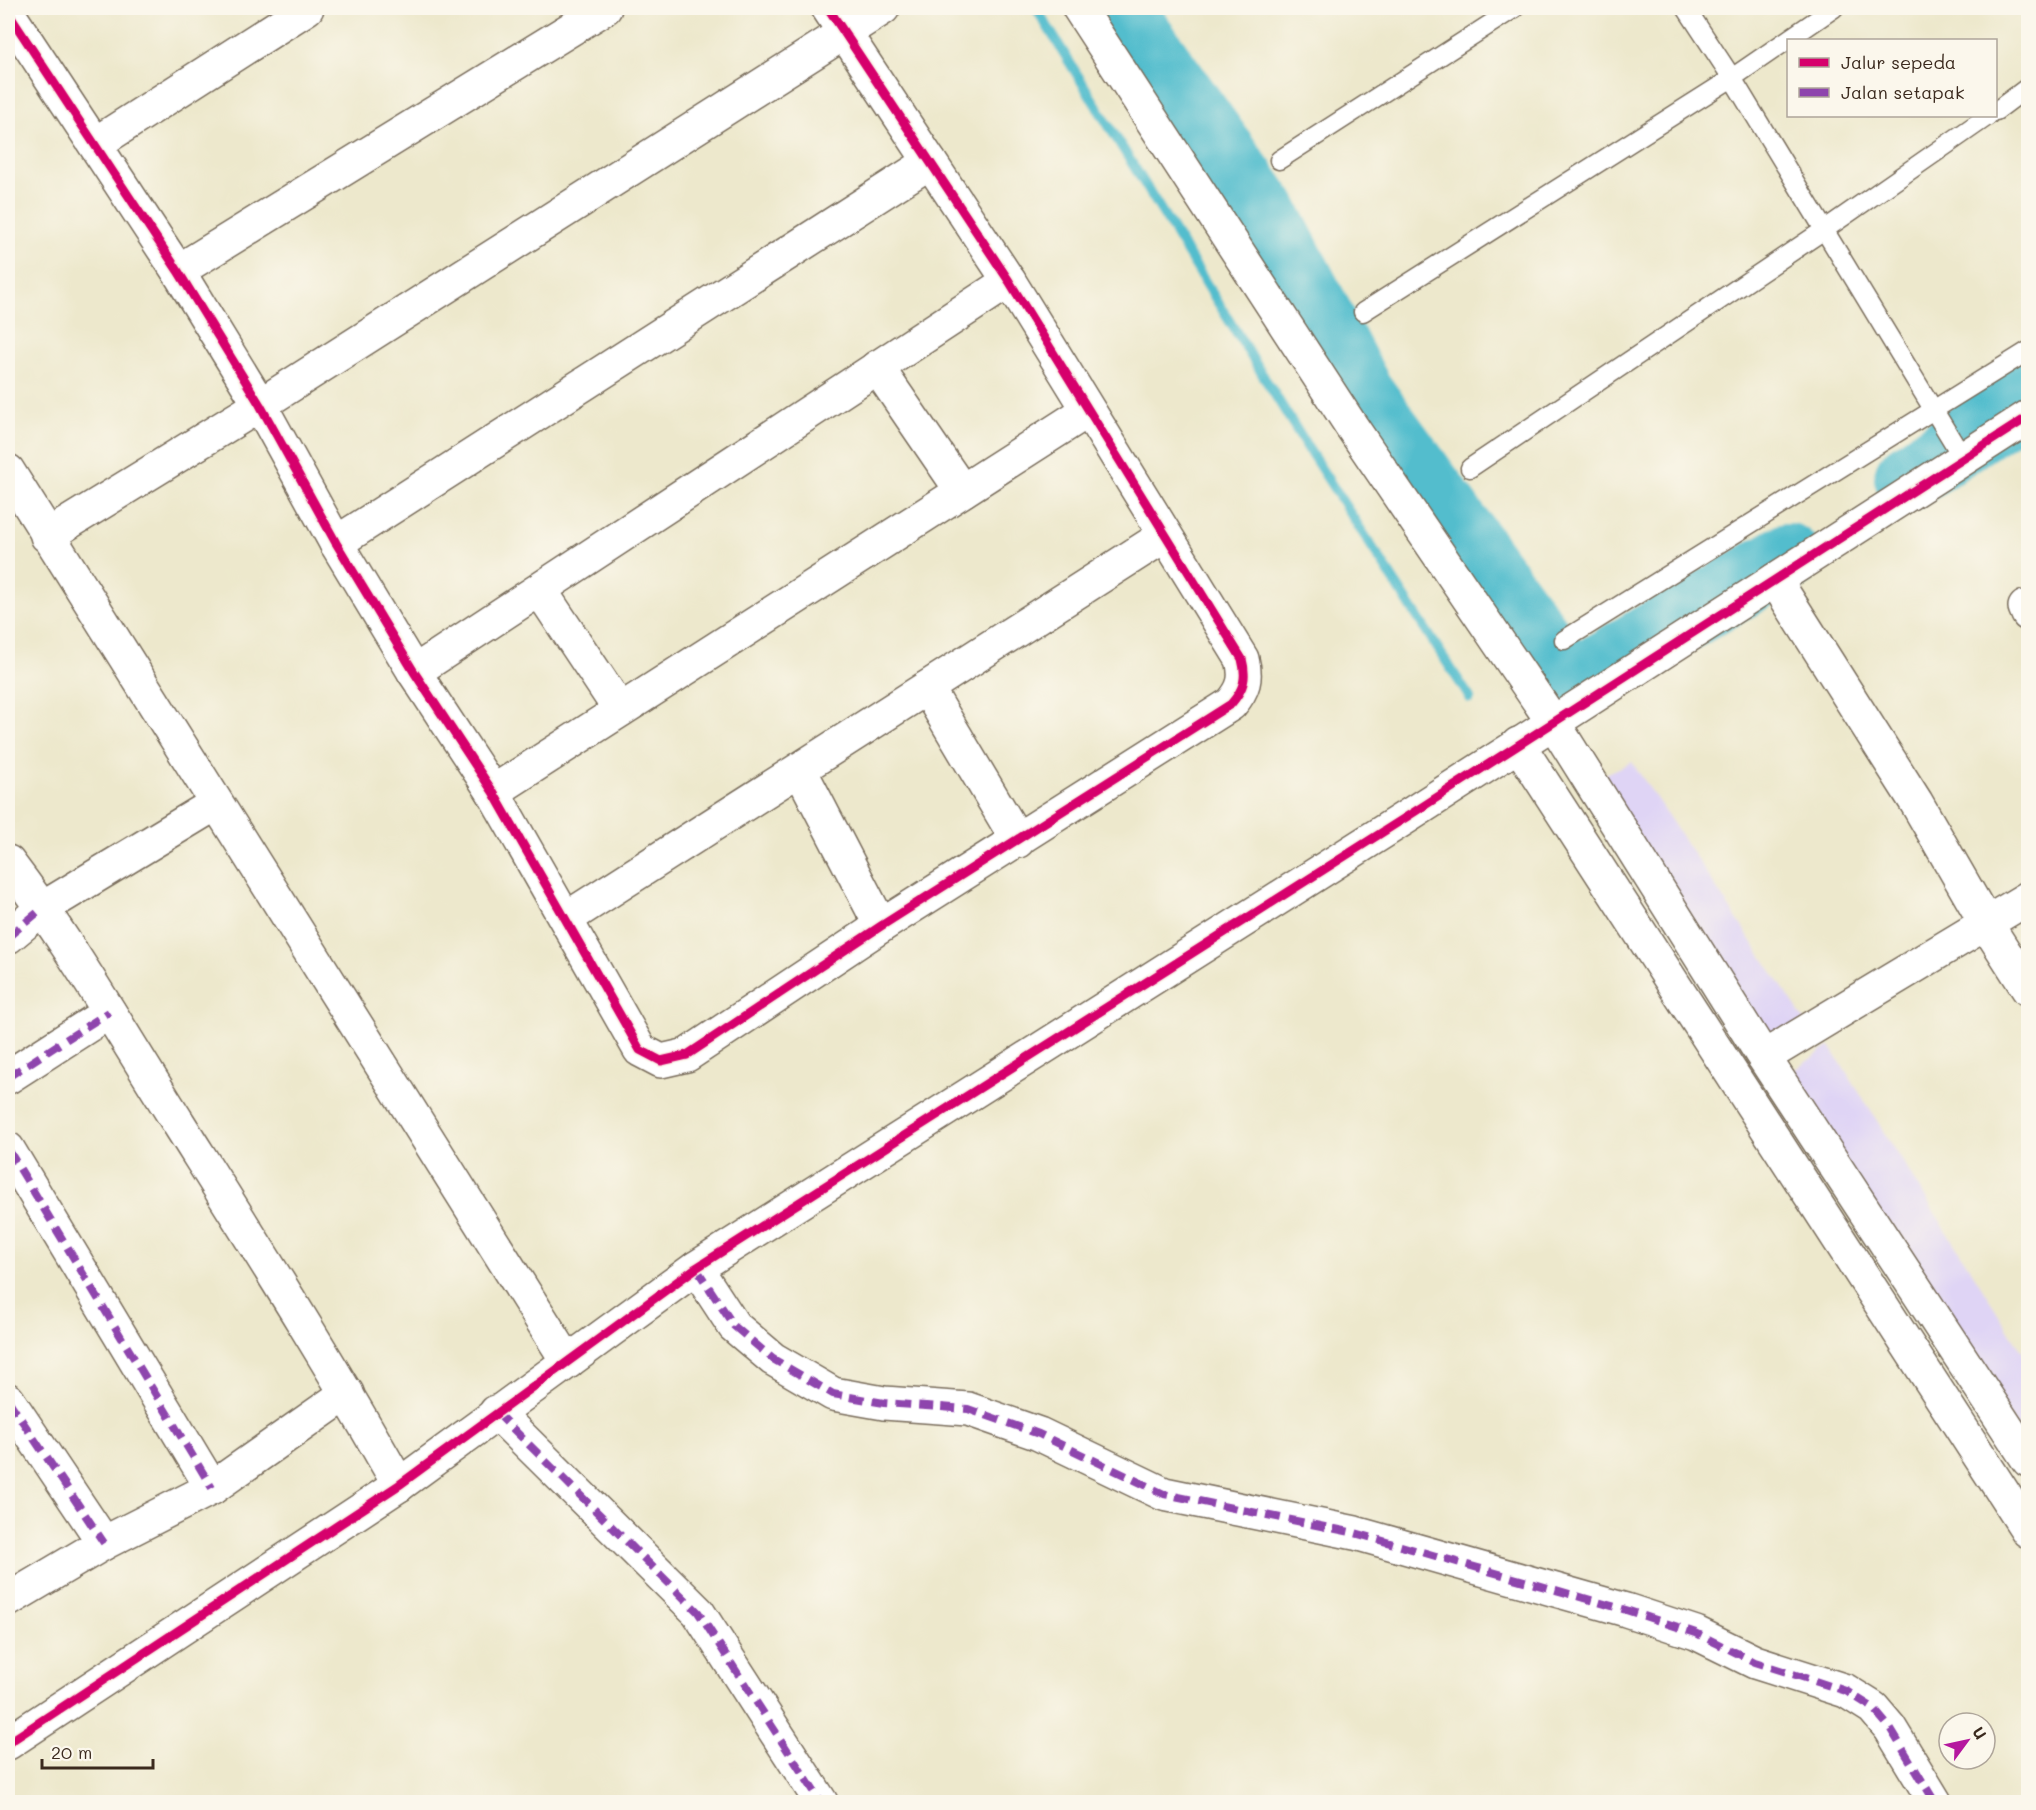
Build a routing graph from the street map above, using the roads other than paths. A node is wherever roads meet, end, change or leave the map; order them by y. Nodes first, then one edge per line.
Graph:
1 (307, 8) edge
2 (605, 8) edge
3 (882, 8) edge
4 (1079, 8) edge
5 (1515, 8) edge
6 (1686, 8) edge
7 (1834, 8) edge
8 (12, 11) edge
9 (835, 20) edge
10 (1789, 39) edge
11 (1787, 40) edge
12 (1732, 78) junction
13 (2028, 87) edge
14 (1997, 110) edge
15 (1987, 117) edge
16 (95, 144) junction
17 (1279, 160) dead end
18 (930, 162) junction
19 (1824, 230) junction
20 (178, 271) junction
21 (1009, 281) junction
22 (1363, 312) dead end
23 (2028, 351) edge
24 (877, 367) junction
25 (260, 405) junction
26 (1935, 408) junction
27 (1087, 411) junction
28 (2028, 417) edge
29 (1957, 447) junction
30 (1470, 468) dead end
31 (8, 471) edge
32 (962, 491) junction
33 (47, 536) junction
34 (1164, 536) junction
35 (336, 543) junction
36 (1775, 580) junction
37 (540, 590) junction
38 (1564, 640) dead end
39 (414, 672) junction
40 (927, 688) junction
41 (620, 710) junction
42 (1553, 722) junction
43 (1518, 744) junction
44 (800, 770) junction
45 (493, 792) junction
46 (216, 804) junction
47 (1018, 841) junction
48 (8, 862) edge
49 (2028, 898) edge
50 (43, 908) junction
51 (567, 918) junction
52 (1987, 925) junction
53 (881, 926) junction
54 (8, 937) edge
55 (2028, 989) edge
56 (109, 1012) junction
57 (1764, 1057) junction
58 (8, 1077) edge
59 (8, 1149) edge
60 (696, 1268) junction
61 (568, 1362) junction
62 (347, 1393) junction
63 (8, 1400) edge
64 (496, 1412) junction
65 (2028, 1460) edge
66 (399, 1485) junction
67 (212, 1488) junction
68 (2028, 1531) edge
69 (104, 1543) junction
70 (8, 1600) edge
71 (8, 1743) edge
72 (821, 1803) edge
73 (1935, 1803) edge

1 - 16 street
2 - 20 street
3 - 9 street
4 - 42 street
5 - 17 lane
6 - 12 lane
7 - 10 lane
8 - 16 street
9 - 18 street
9 - 25 street
11 - 12 lane
12 - 19 lane
12 - 22 lane
13 - 14 lane
15 - 19 lane
16 - 20 street
18 - 21 street
18 - 35 street
19 - 26 lane
19 - 30 lane
20 - 25 street
21 - 24 street
21 - 27 street
23 - 26 lane
24 - 32 street
24 - 37 street
25 - 33 street
25 - 35 street
26 - 29 lane
26 - 38 lane
27 - 32 street
27 - 34 street
28 - 29 street
29 - 36 street
31 - 33 street
32 - 41 street
33 - 46 street
34 - 40 street
34 - 47 street
35 - 39 street
36 - 42 street
36 - 52 street
37 - 39 street
37 - 41 street
39 - 45 street
40 - 44 street
40 - 47 street
41 - 45 street
42 - 43 street
42 - 57 street
43 - 60 street
43 - 68 street
44 - 51 street
44 - 53 street
45 - 51 street
46 - 50 street
46 - 61 street
47 - 53 street
48 - 50 street
49 - 52 street
50 - 54 street
50 - 56 street
51 - 53 street
52 - 55 street
52 - 57 street
56 - 58 street
56 - 62 street
57 - 65 street
59 - 67 street
60 - 61 street
60 - 73 street
61 - 64 street
62 - 66 street
62 - 67 street
63 - 69 street
64 - 66 street
64 - 72 street
66 - 71 street
67 - 69 street
69 - 70 street

